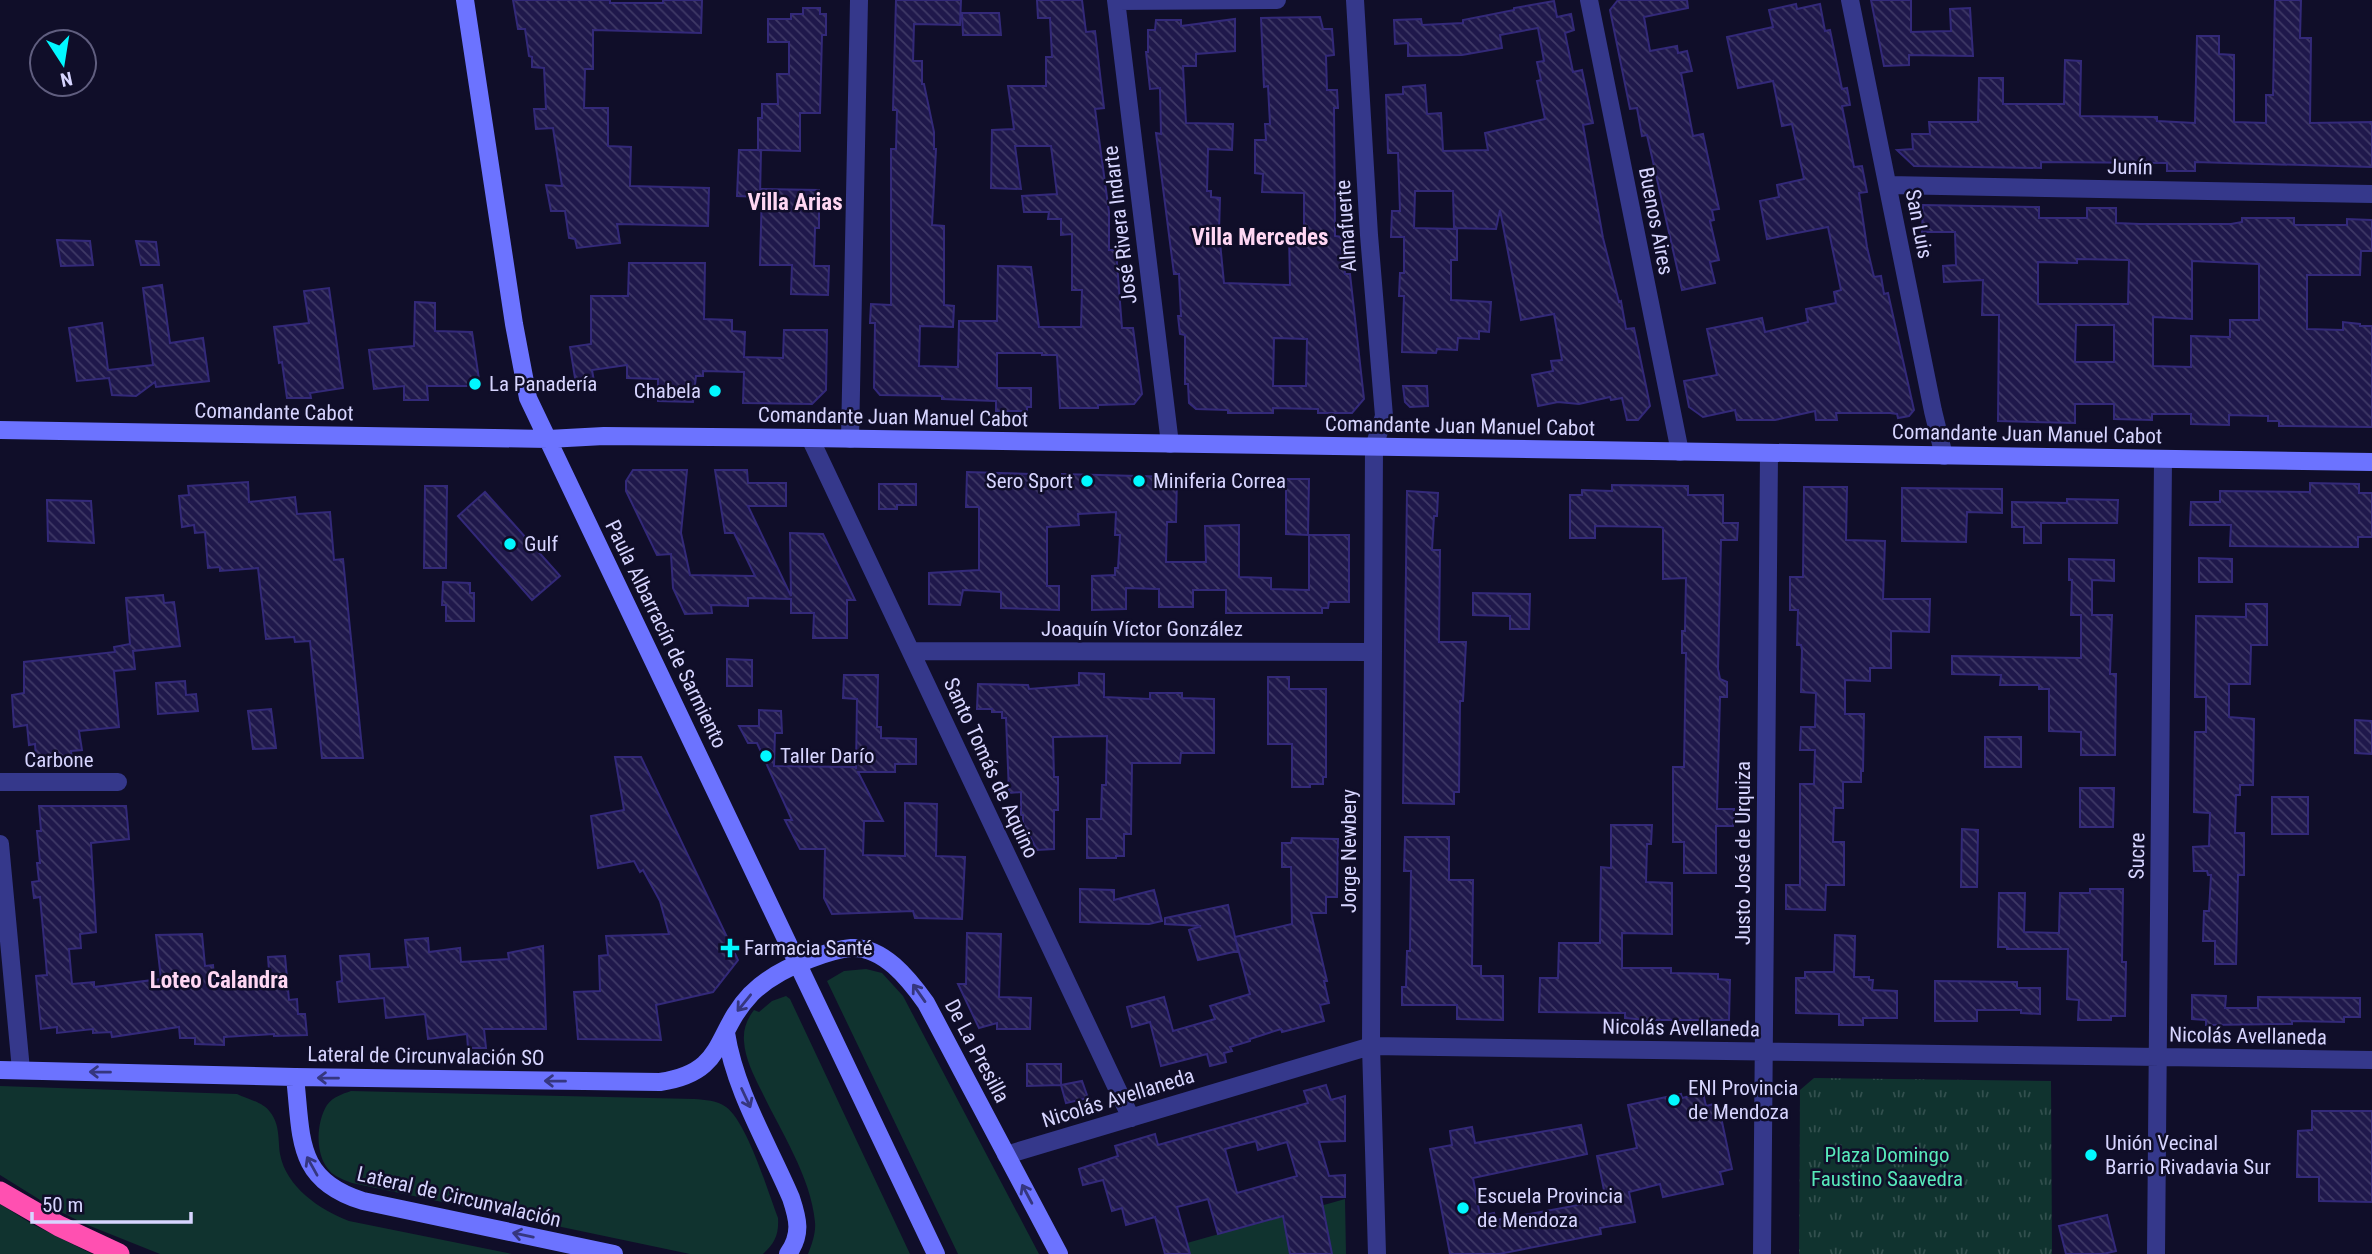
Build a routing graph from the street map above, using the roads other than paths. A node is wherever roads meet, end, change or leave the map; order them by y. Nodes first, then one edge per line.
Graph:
1 (465, 0) edge
2 (859, 0) edge
3 (1277, 0) edge
4 (1355, 0) edge
5 (1589, 0) edge
6 (1850, 0) edge
7 (1116, 1) edge
8 (1888, 186) junction
9 (2372, 194) edge
10 (0, 430) edge
11 (810, 438) junction
12 (548, 439) junction
13 (850, 439) junction
14 (1170, 444) junction
15 (1374, 447) junction
16 (1680, 452) junction
17 (1769, 453) junction
18 (1944, 456) junction
19 (2163, 459) junction
20 (2372, 462) edge
21 (911, 651) junction
22 (1373, 652) junction
23 (0, 782) edge
24 (117, 782) dead end
25 (0, 844) edge
26 (798, 963) junction
27 (726, 1032) junction
28 (1371, 1046) junction
29 (1764, 1052) junction
30 (2158, 1057) junction
31 (2372, 1060) edge
32 (0, 1070) edge
33 (20, 1070) junction
34 (295, 1077) junction
35 (1131, 1118) junction
36 (1006, 1155) junction
37 (0, 1192) edge
38 (119, 1254) edge
39 (614, 1254) edge
40 (788, 1254) edge
41 (936, 1254) edge
42 (1059, 1254) edge
43 (1377, 1254) edge
44 (1762, 1254) edge
45 (2156, 1254) edge

1 - 12 main road, Paula Albarracín de Sarmiento
2 - 13 street
3 - 7 street
4 - 15 street, Almafuerte
5 - 16 street, Buenos Aires
6 - 8 street, San Luis
7 - 14 street, José Rivera Indarte
8 - 9 street, Junín
8 - 18 street, San Luis
10 - 12 main road, Comandante Cabot
11 - 12 main road, Comandante Juan Manuel Cabot
11 - 13 main road, Comandante Juan Manuel Cabot
11 - 21 street, Santo Tomás de Aquino
12 - 26 main road, Paula Albarracín de Sarmiento
13 - 14 main road, Comandante Juan Manuel Cabot
14 - 15 main road, Comandante Juan Manuel Cabot
15 - 16 main road, Comandante Juan Manuel Cabot
15 - 22 street, Jorge Newbery
16 - 17 main road, Comandante Juan Manuel Cabot
17 - 18 main road, Comandante Juan Manuel Cabot
17 - 29 street, Justo José de Urquiza
18 - 19 main road, Comandante Juan Manuel Cabot
19 - 20 main road, Comandante Juan Manuel Cabot
19 - 30 street, Sucre
21 - 22 street, Joaquín Víctor González
21 - 35 street, Santo Tomás de Aquino
22 - 28 street, Jorge Newbery
23 - 24 street, Carbone
25 - 33 street
26 -> 27 main road, Lateral de Circunvalación SO
36 -> 26 main road, De La Presilla
26 - 41 main road, Paula Albarracín de Sarmiento
27 -> 34 main road, Lateral de Circunvalación SO
27 -> 40 main road
28 - 29 street, Nicolás Avellaneda
28 - 35 street, Nicolás Avellaneda
28 - 43 street, Jorge Newbery
29 - 30 street, Nicolás Avellaneda
29 - 44 street, Justo José de Urquiza
30 - 31 street, Nicolás Avellaneda
30 - 45 street, Sucre
32 - 33 main road, Lateral de Circunvalación SO
34 -> 33 main road, Lateral de Circunvalación SO
39 -> 34 main road, Lateral de Circunvalación
35 - 36 street, Nicolás Avellaneda
42 -> 36 main road, De La Presilla
37 - 38 highway

